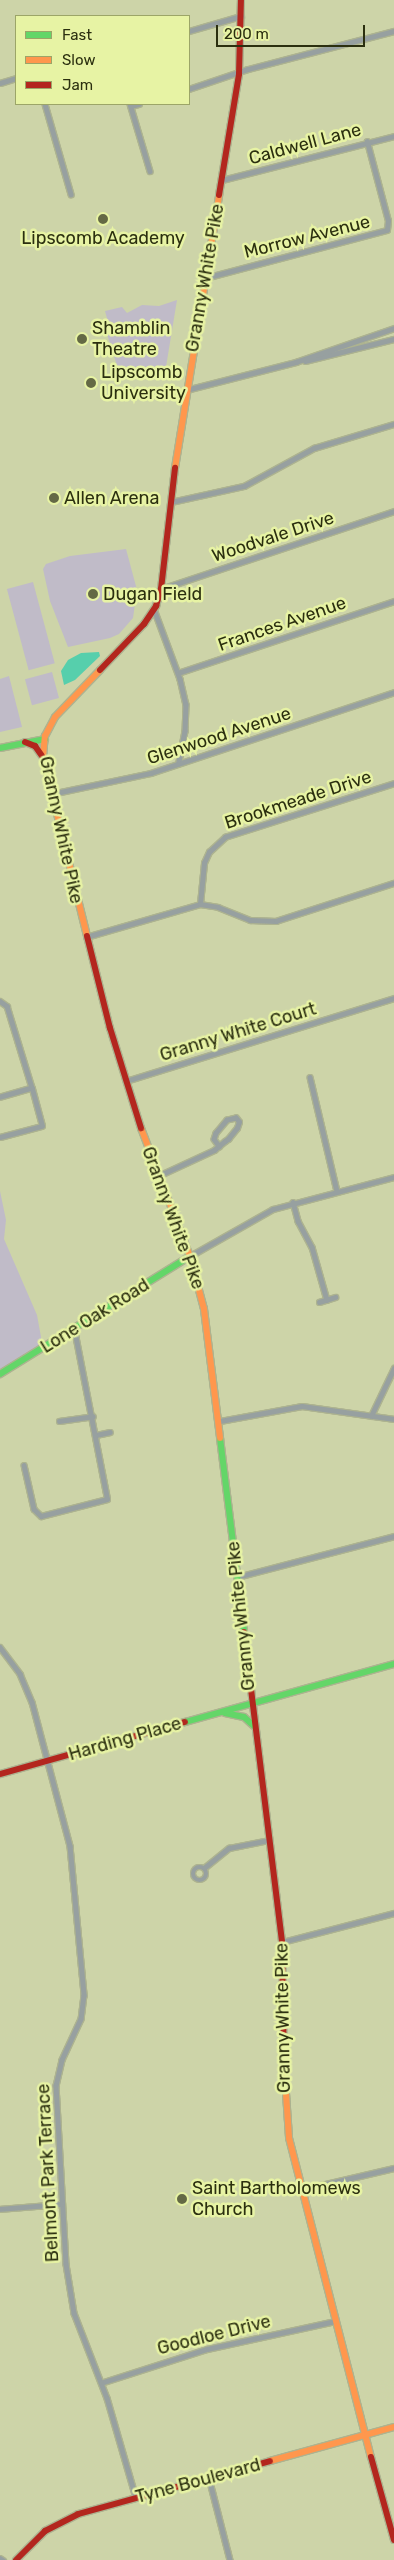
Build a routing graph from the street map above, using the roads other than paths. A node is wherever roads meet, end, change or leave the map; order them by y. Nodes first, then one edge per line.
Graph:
1 (241, 0) edge
2 (241, 16) junction
3 (190, 31) edge
4 (394, 31) edge
5 (239, 74) junction
6 (15, 78) edge
7 (0, 83) edge
8 (190, 89) edge
9 (45, 105) edge
10 (131, 105) edge
11 (394, 136) edge
12 (367, 142) junction
13 (150, 172) dead end
14 (222, 180) junction
15 (71, 194) dead end
16 (205, 278) junction
17 (394, 328) edge
18 (394, 339) edge
19 (296, 362) junction
20 (186, 390) junction
21 (394, 424) edge
22 (171, 502) junction
23 (394, 511) edge
24 (161, 588) junction
25 (394, 601) edge
26 (154, 608) junction
27 (178, 673) junction
28 (394, 692) edge
29 (44, 739) junction
30 (24, 742) junction
31 (0, 748) edge
32 (42, 757) junction
33 (179, 763) junction
34 (394, 783) edge
35 (50, 794) junction
36 (394, 883) edge
37 (200, 904) junction
38 (86, 937) junction
39 (394, 998) edge
40 (0, 1001) edge
41 (310, 1077) dead end
42 (126, 1081) junction
43 (32, 1088) junction
44 (0, 1097) edge
45 (0, 1138) edge
46 (220, 1146) junction
47 (158, 1176) junction
48 (394, 1177) edge
49 (337, 1191) junction
50 (293, 1202) junction
51 (190, 1256) junction
52 (335, 1297) dead end
53 (327, 1300) junction
54 (319, 1302) dead end
55 (74, 1329) junction
56 (394, 1368) edge
57 (0, 1374) edge
58 (92, 1416) junction
59 (371, 1416) junction
60 (394, 1419) edge
61 (59, 1421) dead end
62 (220, 1421) junction
63 (110, 1432) dead end
64 (96, 1434) junction
65 (24, 1465) dead end
66 (394, 1536) edge
67 (237, 1576) junction
68 (0, 1646) edge
69 (394, 1664) edge
70 (251, 1705) junction
71 (222, 1713) junction
72 (254, 1726) junction
73 (49, 1761) junction
74 (0, 1774) edge
75 (269, 1840) junction
76 (204, 1868) dead end
77 (394, 1913) edge
78 (282, 1942) junction
79 (394, 2168) edge
80 (300, 2190) junction
81 (62, 2204) junction
82 (0, 2209) edge
83 (335, 2322) junction
84 (101, 2383) junction
85 (394, 2427) edge
86 (365, 2436) junction
87 (209, 2478) junction
88 (136, 2498) junction
89 (394, 2540) edge
90 (16, 2560) edge
91 (230, 2560) edge

1 - 2 main road, Granny White Pike
2 - 3 street
2 - 5 main road, Granny White Pike
4 - 5 street
5 - 8 street
5 - 14 main road, Granny White Pike
6 - 7 street
9 - 15 street
10 - 13 street
11 - 12 street, Caldwell Lane
12 - 14 street, Caldwell Lane
12 - 16 street, Morrow Avenue
14 - 16 main road, Granny White Pike
16 - 20 main road, Granny White Pike
17 - 19 street
18 - 19 street
19 - 20 street
20 - 22 main road, Granny White Pike
21 - 22 street
22 - 24 main road, Granny White Pike
23 - 24 street, Woodvale Drive
24 - 26 main road, Granny White Pike
25 - 27 street, Frances Avenue
26 - 27 street
26 - 29 main road, Granny White Pike
27 - 33 street
28 - 33 street, Glenwood Avenue
29 - 30 main road
29 - 32 main road, Granny White Pike
30 - 31 main road
30 - 32 main road
32 - 35 main road, Granny White Pike
33 - 35 street, Glenwood Avenue
34 - 37 street, Brookmeade Drive
35 - 38 main road, Granny White Pike
36 - 37 street
37 - 38 street
38 - 42 main road, Granny White Pike
39 - 42 street, Granny White Court
40 - 43 street
41 - 49 street
42 - 47 main road, Granny White Pike
43 - 44 street
43 - 45 street
46 - 46 street
46 - 47 street
47 - 51 main road, Granny White Pike
48 - 49 street
49 - 50 street
50 - 51 street
50 - 53 street
51 - 55 main road, Lone Oak Road
51 - 62 main road, Granny White Pike
52 - 53 street
53 - 54 street
55 - 57 main road, Lone Oak Road
55 - 58 street
56 - 59 street
58 - 61 street
58 - 64 street
59 - 60 street
59 - 62 street
62 - 67 main road, Granny White Pike
63 - 64 street
64 - 65 street
66 - 67 street
67 - 70 main road, Granny White Pike
68 - 73 street, Belmont Park Terrace
69 - 70 main road, Harding Place
70 - 71 main road, Harding Place
70 - 72 main road, Granny White Pike
71 - 72 main road
71 - 73 main road, Harding Place
72 - 75 main road, Granny White Pike
73 - 74 main road, Harding Place
73 - 81 street, Belmont Park Terrace
75 - 76 street
75 - 78 main road, Granny White Pike
77 - 78 street
78 - 80 main road, Granny White Pike
79 - 80 street
80 - 83 main road, Granny White Pike
81 - 82 street
81 - 84 street, Belmont Park Terrace
83 - 84 street, Goodloe Drive
83 - 86 main road, Granny White Pike
84 - 88 street, Belmont Park Terrace
85 - 86 main road, Tyne Boulevard
86 - 87 main road, Tyne Boulevard
86 - 89 main road, Granny White Pike
87 - 88 main road, Tyne Boulevard
87 - 91 street
88 - 90 main road, Tyne Boulevard

